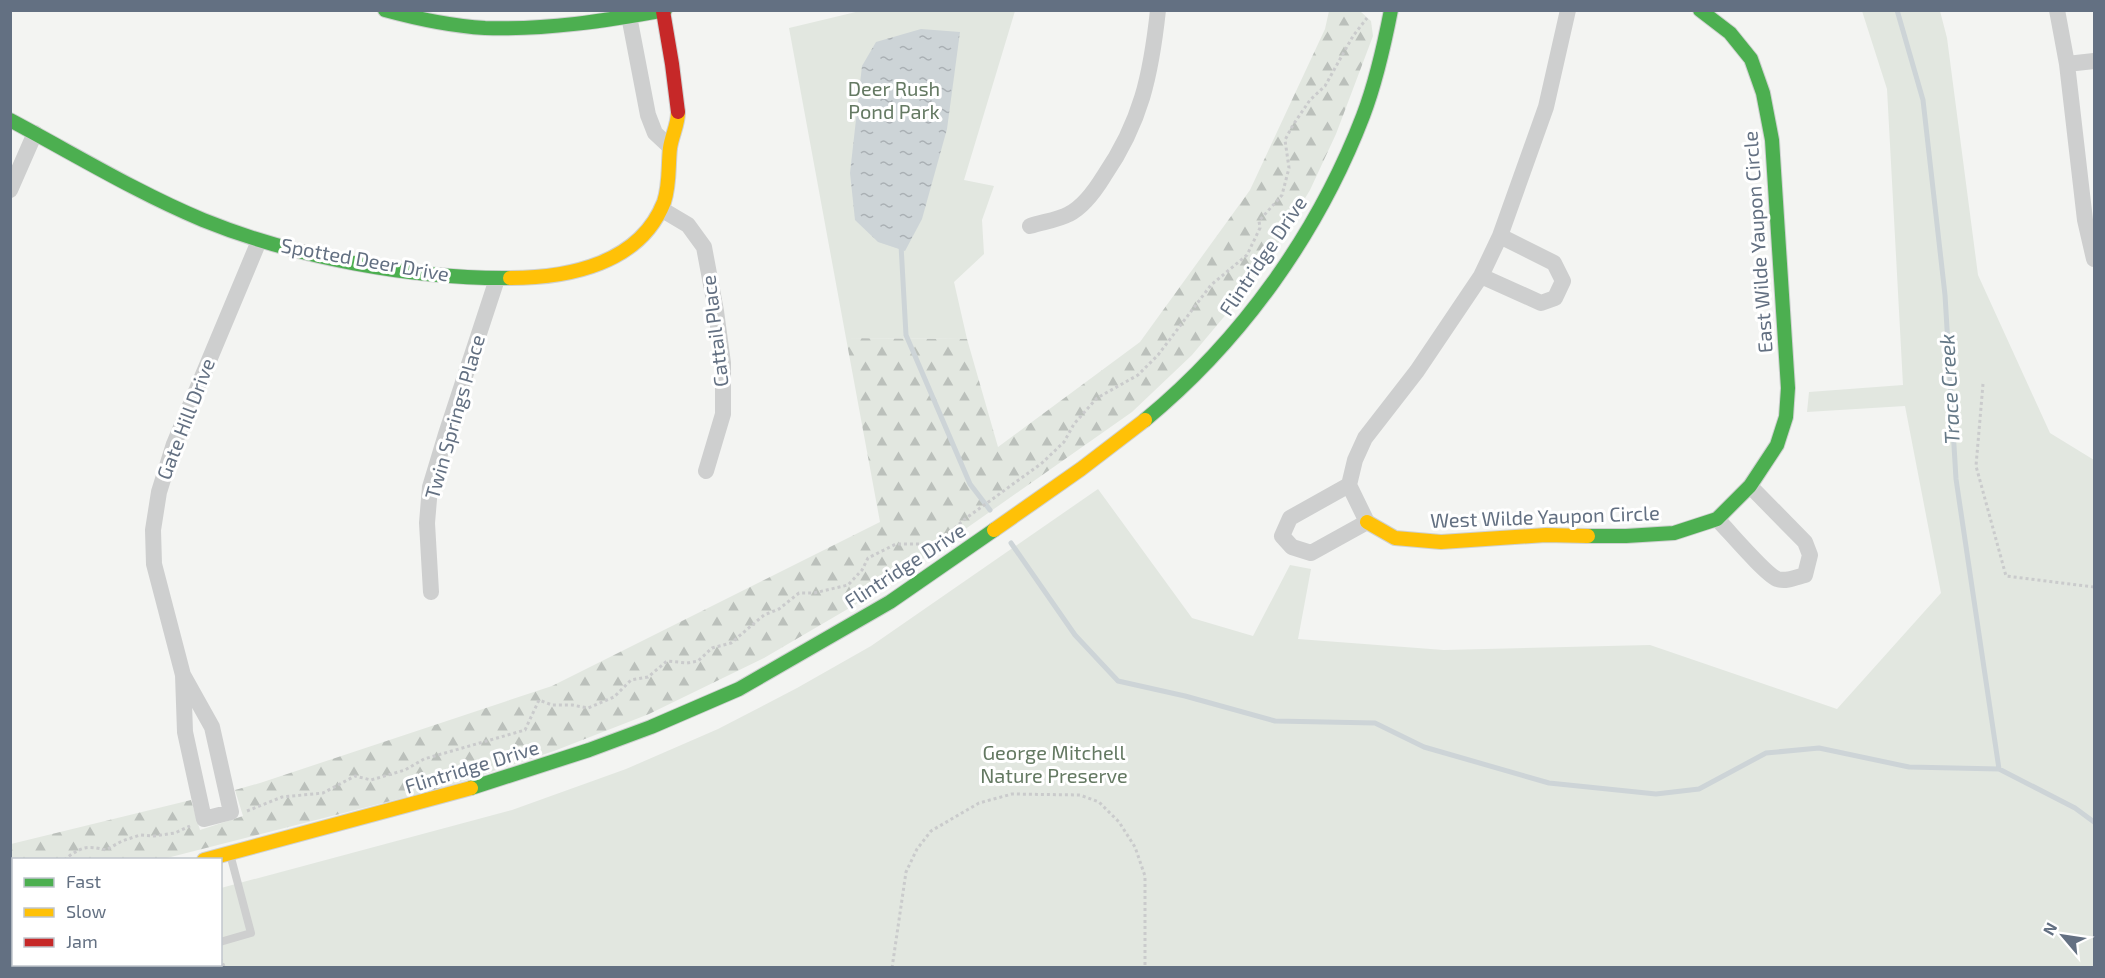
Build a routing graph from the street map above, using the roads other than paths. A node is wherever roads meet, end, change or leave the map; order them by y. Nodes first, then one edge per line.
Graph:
1 (385, 10) edge
2 (1158, 10) edge
3 (1568, 10) edge
4 (1700, 10) edge
5 (2057, 10) edge
6 (664, 11) edge
7 (1389, 11) edge
8 (629, 15) junction
9 (2094, 62) edge
10 (2067, 64) junction
11 (10, 120) edge
12 (34, 133) junction
13 (670, 147) junction
14 (10, 190) edge
15 (661, 209) junction
16 (1030, 226) dead end
17 (1500, 236) junction
18 (260, 241) junction
19 (2094, 259) edge
20 (1481, 276) junction
21 (497, 279) junction
22 (706, 471) dead end
23 (1349, 485) junction
24 (1750, 486) junction
25 (1717, 519) junction
26 (1367, 522) junction
27 (431, 592) dead end
28 (183, 675) junction
29 (230, 853) junction
30 (211, 858) edge
31 (222, 941) edge

1 - 8 street
2 - 16 street
3 - 17 street
4 - 24 street, East Wilde Yaupon Circle
5 - 10 street
6 - 8 street
6 - 13 street, Spotted Deer Drive
7 - 29 street, Flintridge Drive
8 - 13 street
9 - 10 street
10 - 19 street
11 - 12 street, Spotted Deer Drive
12 - 14 street
12 - 18 street, Spotted Deer Drive
13 - 15 street, Spotted Deer Drive
15 - 21 street, Spotted Deer Drive
15 - 22 street, Cattail Place
17 - 20 street
17 - 20 street
18 - 21 street, Spotted Deer Drive
18 - 28 street, Gate Hill Drive
20 - 23 street
21 - 27 street, Twin Springs Place
23 - 26 street
23 - 26 street
24 - 25 street, West Wilde Yaupon Circle
24 - 25 street
25 - 26 street, West Wilde Yaupon Circle
28 - 28 street, Gate Hill Drive
29 - 30 street, Flintridge Drive
29 - 31 lane

